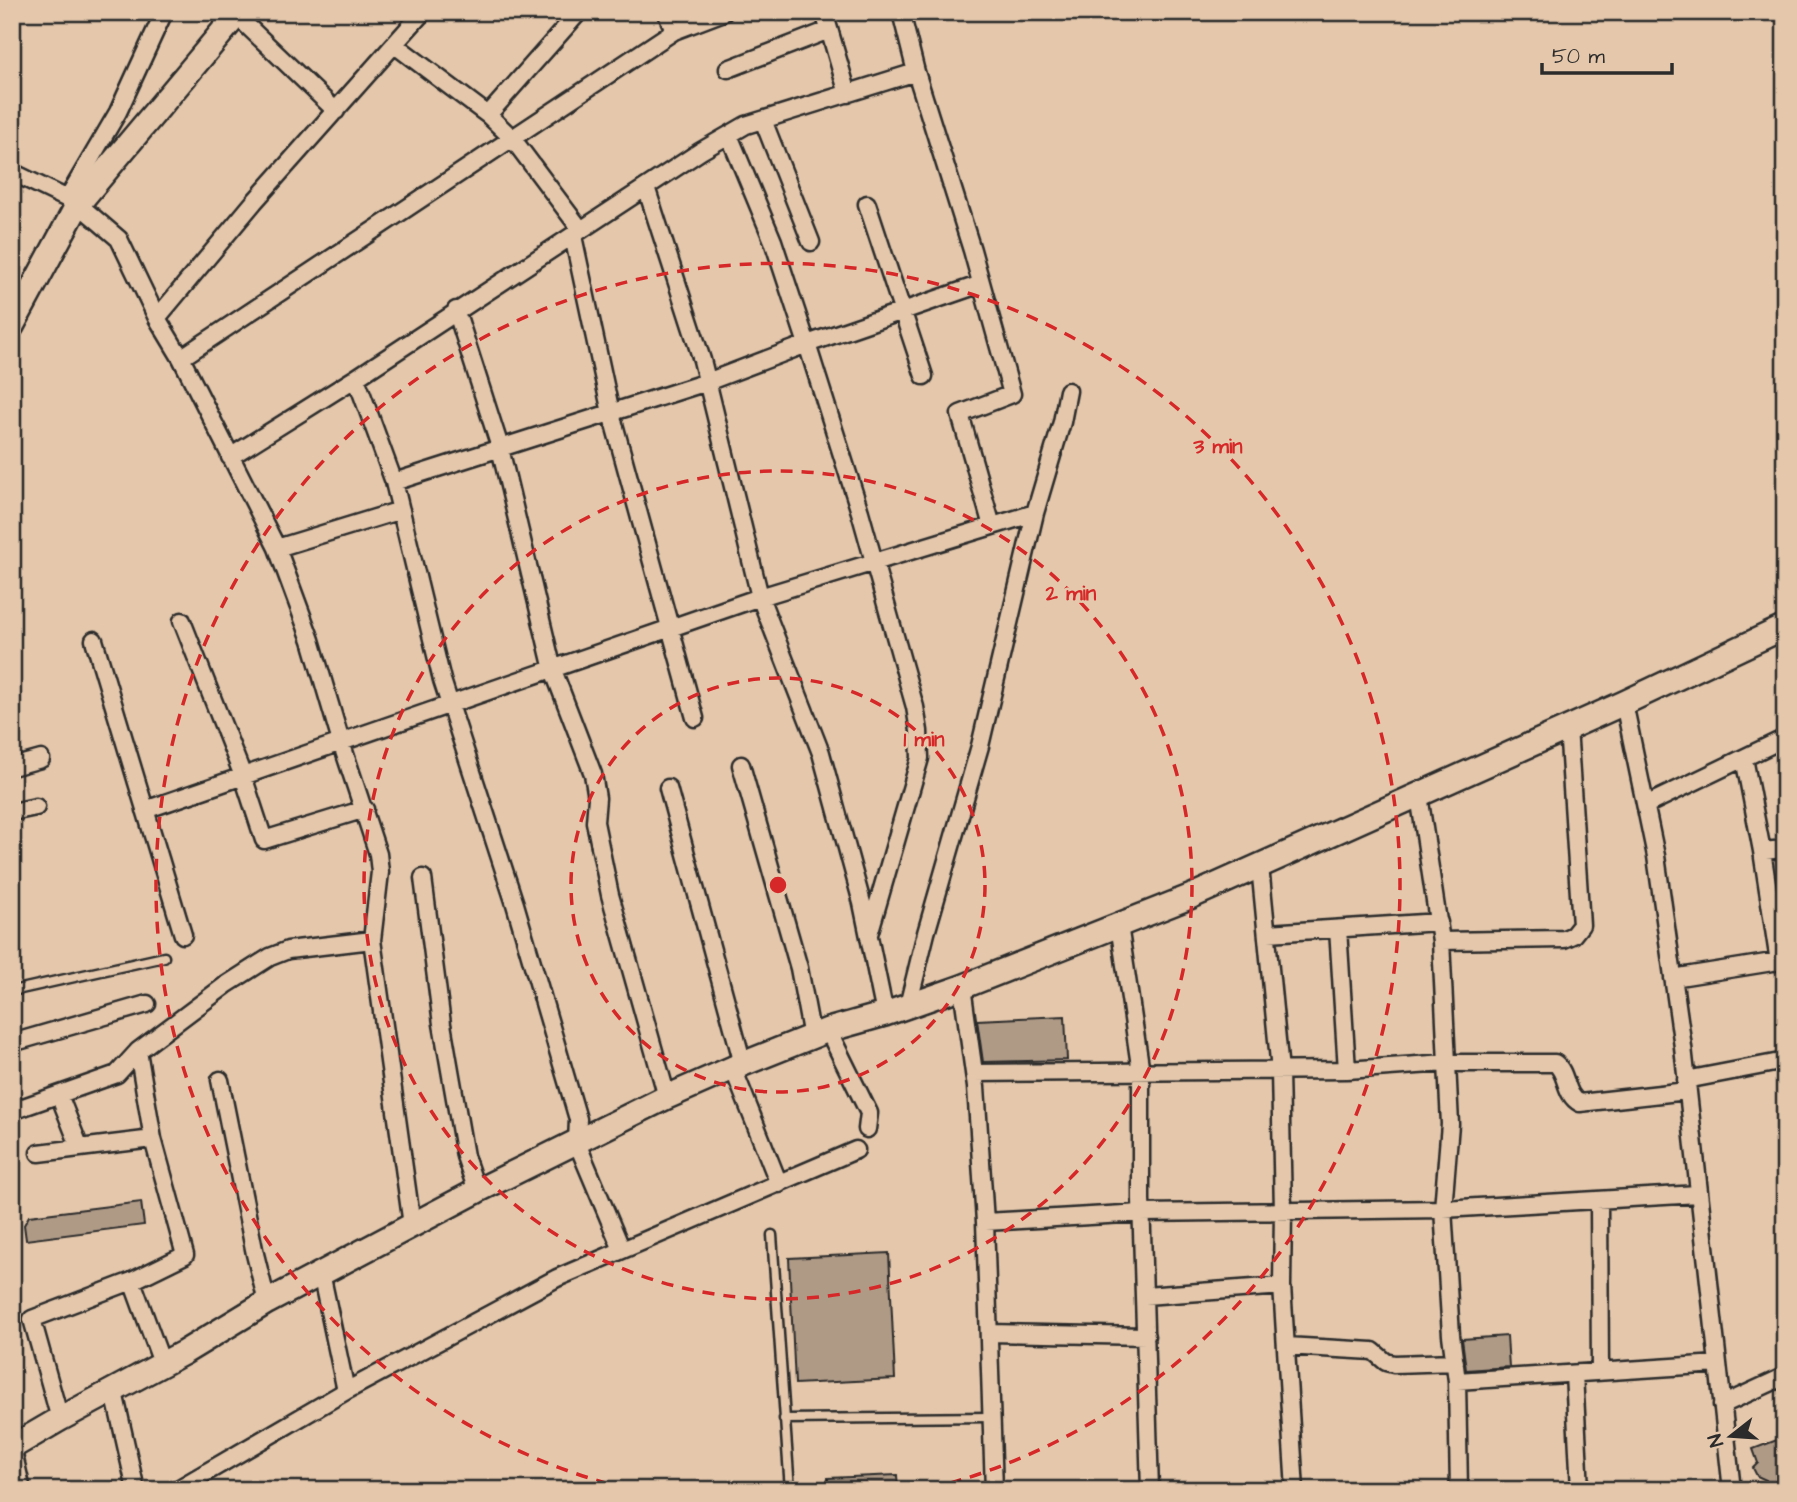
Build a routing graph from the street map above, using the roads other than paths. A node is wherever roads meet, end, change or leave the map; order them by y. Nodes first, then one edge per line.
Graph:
1 (164, 12) edge
2 (423, 12) edge
3 (579, 12) edge
4 (666, 12) edge
5 (724, 12) edge
6 (824, 12) edge
7 (901, 12) edge
8 (236, 13) edge
9 (830, 30) junction
10 (674, 31) junction
11 (395, 45) junction
12 (728, 69) dead end
13 (916, 72) junction
14 (848, 94) junction
15 (336, 111) junction
16 (488, 115) junction
17 (763, 120) junction
18 (729, 135) junction
19 (512, 138) junction
20 (12, 172) edge
21 (646, 187) junction
22 (73, 202) junction
23 (867, 204) dead end
24 (577, 233) junction
25 (811, 242) dead end
26 (981, 284) junction
27 (456, 310) junction
28 (903, 311) junction
29 (157, 318) junction
30 (12, 326) edge
31 (807, 344) junction
32 (181, 358) junction
33 (924, 376) dead end
34 (356, 378) junction
35 (707, 382) junction
36 (1068, 391) dead end
37 (611, 413) junction
38 (500, 448) junction
39 (230, 457) junction
40 (394, 482) junction
41 (401, 510) junction
42 (1035, 513) junction
43 (992, 526) junction
44 (277, 548) junction
45 (875, 562) junction
46 (760, 597) junction
47 (182, 621) dead end
48 (670, 627) junction
49 (1785, 627) edge
50 (94, 640) dead end
51 (553, 670) junction
52 (1625, 704) junction
53 (450, 705) junction
54 (695, 718) dead end
55 (1568, 727) junction
56 (1785, 738) edge
57 (341, 741) junction
58 (1744, 758) junction
59 (41, 759) dead end
60 (741, 765) dead end
61 (12, 767) edge
62 (243, 776) junction
63 (668, 788) dead end
64 (1419, 795) junction
65 (1646, 805) junction
66 (36, 807) dead end
67 (365, 809) junction
68 (145, 810) junction
69 (12, 812) edge
70 (1785, 849) edge
71 (1762, 851) junction
72 (1260, 866) junction
73 (423, 878) dead end
74 (1439, 922) junction
75 (1119, 925) junction
76 (1338, 929) junction
77 (1268, 933) junction
78 (183, 935) dead end
79 (869, 936) junction
80 (372, 940) junction
81 (1441, 941) junction
82 (164, 957) dead end
83 (1782, 961) edge
84 (1673, 978) junction
85 (962, 987) junction
86 (12, 991) edge
87 (147, 1004) dead end
88 (908, 1006) junction
89 (885, 1014) junction
90 (820, 1033) junction
91 (12, 1043) edge
92 (138, 1051) junction
93 (1785, 1061) edge
94 (1446, 1063) junction
95 (738, 1066) junction
96 (1347, 1070) junction
97 (1280, 1071) junction
98 (1141, 1072) junction
99 (974, 1073) junction
100 (220, 1080) dead end
101 (1687, 1086) junction
102 (59, 1095) junction
103 (667, 1097) junction
104 (12, 1111) edge
105 (867, 1129) dead end
106 (153, 1139) junction
107 (577, 1143) junction
108 (80, 1148) junction
109 (856, 1150) dead end
110 (39, 1153) dead end
111 (779, 1184) junction
112 (477, 1191) junction
113 (1698, 1194) junction
114 (1599, 1200) junction
115 (1443, 1209) junction
116 (1283, 1211) junction
117 (1142, 1213) junction
118 (985, 1222) junction
119 (412, 1225) junction
120 (772, 1236) dead end
121 (622, 1250) junction
122 (321, 1273) junction
123 (132, 1281) junction
124 (1282, 1286) junction
125 (1145, 1296) junction
126 (267, 1302) junction
127 (989, 1333) junction
128 (1146, 1336) junction
129 (1286, 1346) junction
130 (1455, 1362) junction
131 (162, 1363) junction
132 (1718, 1364) junction
133 (1600, 1372) junction
134 (1574, 1374) junction
135 (1785, 1376) edge
136 (1457, 1381) junction
137 (346, 1391) junction
138 (114, 1392) junction
139 (1723, 1405) junction
140 (992, 1417) junction
141 (60, 1419) junction
142 (784, 1419) junction
143 (12, 1447) edge
144 (22, 1490) edge
145 (136, 1490) edge
146 (177, 1490) edge
147 (790, 1490) edge
148 (994, 1490) edge
149 (1150, 1490) edge
150 (1295, 1490) edge
151 (1459, 1490) edge
152 (1580, 1490) edge
153 (1732, 1490) edge

1 - 22 street
2 - 11 street
3 - 16 street
4 - 10 street
5 - 10 street
6 - 9 street
7 - 13 street
8 - 15 street
8 - 22 street
9 - 12 street
9 - 14 street
10 - 19 street
11 - 15 street
11 - 16 street
13 - 14 street
13 - 26 street
14 - 17 street
15 - 29 street
16 - 19 street
17 - 18 street
17 - 25 street
18 - 21 street
18 - 31 street
19 - 24 street
19 - 32 street
20 - 22 street
21 - 24 street
21 - 35 street
22 - 29 street
22 - 30 street
23 - 28 street
24 - 27 street
24 - 37 street
26 - 28 street
26 - 43 street
27 - 34 street
27 - 38 street
28 - 31 street
28 - 33 street
29 - 32 street
31 - 35 street
31 - 45 street
32 - 39 street
34 - 39 street
34 - 40 street
35 - 37 street
35 - 46 street
36 - 42 street
37 - 38 street
37 - 48 street
38 - 40 street
38 - 51 street
39 - 44 street
40 - 41 street
41 - 44 street
41 - 53 street
42 - 43 street
42 - 88 street
43 - 45 street
44 - 57 street
45 - 46 street
45 - 79 street
46 - 48 street
46 - 79 street
47 - 62 street
48 - 51 street
48 - 54 street
49 - 52 street
50 - 68 street
51 - 53 street
51 - 103 street
52 - 55 street
52 - 65 street
53 - 57 street
53 - 107 street
55 - 64 street
55 - 81 street
56 - 58 street
57 - 62 street
57 - 67 street
58 - 65 street
58 - 71 street
59 - 61 street
60 - 90 street
62 - 67 street
62 - 68 street
63 - 95 street
64 - 72 street
64 - 74 street
65 - 84 street
66 - 69 street
67 - 80 street
68 - 78 street
70 - 71 street
71 - 83 street
72 - 75 street
72 - 77 street
73 - 112 street
74 - 76 street
74 - 81 street
75 - 85 street
75 - 98 street
76 - 77 street
76 - 96 street
77 - 97 street
79 - 89 street
80 - 92 street
80 - 119 street
81 - 94 street
82 - 86 lane
83 - 84 street
84 - 101 street
85 - 88 street
85 - 99 street
87 - 91 street
88 - 89 street
89 - 90 street
90 - 95 street
90 - 105 street
92 - 102 street
92 - 106 street
93 - 101 street
94 - 96 street
94 - 101 street
94 - 115 street
95 - 103 street
95 - 111 street
96 - 97 street
97 - 98 street
97 - 116 street
98 - 99 street
98 - 117 street
99 - 118 street
100 - 126 street
101 - 113 street
102 - 104 street
102 - 108 street
103 - 107 street
106 - 108 street
106 - 123 street
107 - 112 street
107 - 121 street
108 - 110 street
109 - 111 street
111 - 121 street
112 - 119 street
113 - 114 street
113 - 132 street
114 - 115 street
114 - 133 street
115 - 116 street
115 - 130 street
116 - 117 street
116 - 124 street
117 - 118 street
117 - 125 street
118 - 127 street
119 - 122 street
120 - 142 lane
121 - 137 street
122 - 126 street
122 - 137 street
123 - 131 street
123 - 141 street
124 - 125 street
124 - 129 street
125 - 128 street
126 - 131 street
127 - 128 street
127 - 140 street
128 - 149 street
129 - 130 street
129 - 150 street
130 - 136 street
131 - 138 street
132 - 133 street
132 - 139 street
133 - 134 street
134 - 136 street
134 - 152 street
135 - 139 street
136 - 151 street
137 - 146 street
138 - 141 street
138 - 145 street
139 - 153 street
140 - 142 lane
140 - 148 street
141 - 143 street
142 - 147 lane
143 - 144 street

